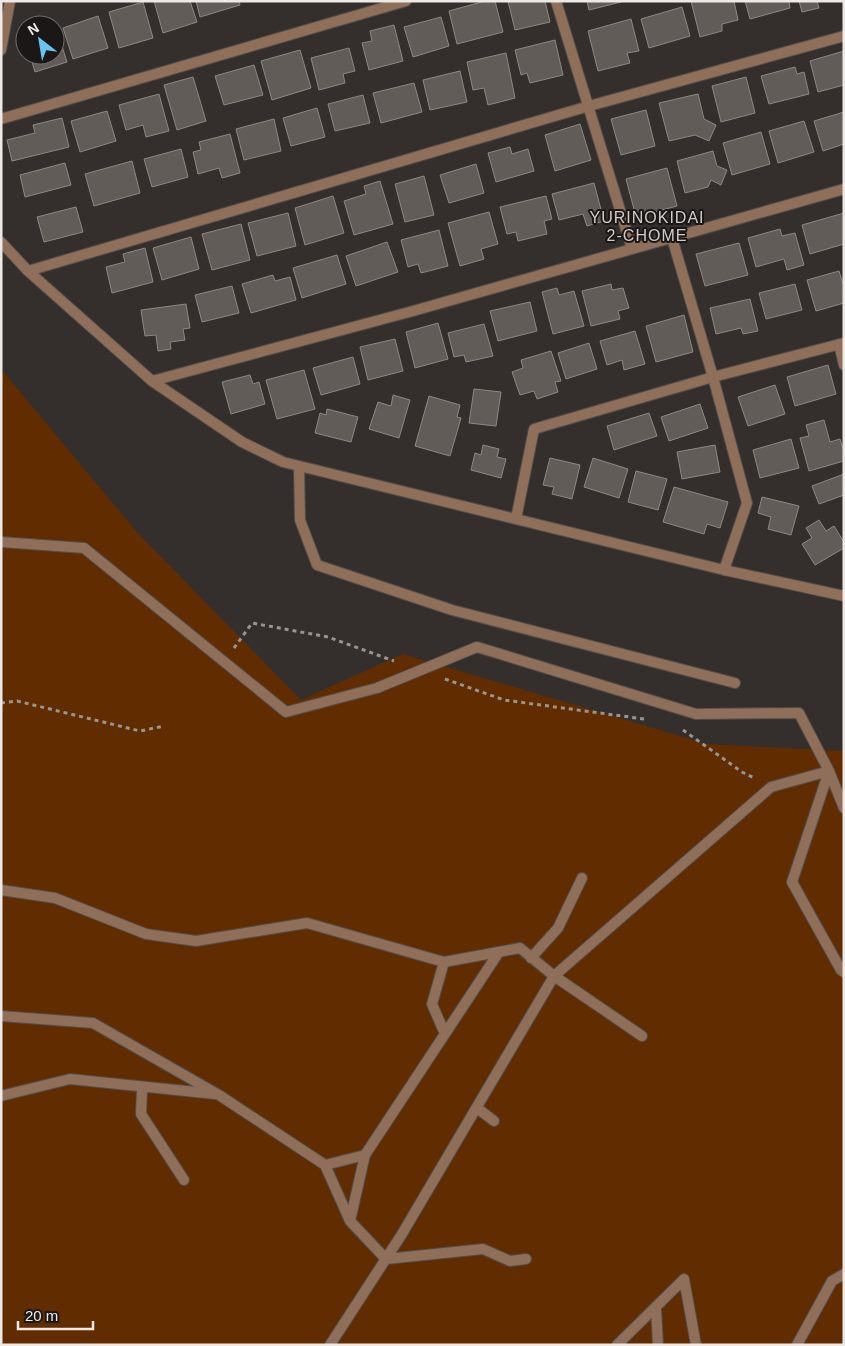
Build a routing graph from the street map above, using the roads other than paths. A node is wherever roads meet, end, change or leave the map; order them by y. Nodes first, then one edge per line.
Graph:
1 (10, 1) edge
2 (556, 1) edge
3 (404, 2) edge
4 (844, 36) edge
5 (1, 50) edge
6 (589, 106) junction
7 (1, 119) edge
8 (844, 189) edge
9 (672, 238) junction
10 (1, 242) edge
11 (632, 249) junction
12 (28, 271) junction
13 (841, 344) edge
14 (844, 365) edge
15 (714, 378) junction
16 (152, 381) junction
17 (299, 466) junction
18 (516, 519) junction
19 (1, 542) edge
20 (724, 570) junction
21 (844, 596) edge
22 (735, 683) dead end
23 (829, 771) junction
24 (844, 808) edge
25 (582, 878) dead end
26 (1, 890) edge
27 (499, 952) junction
28 (531, 958) junction
29 (444, 962) junction
30 (844, 972) edge
31 (554, 976) junction
32 (1, 1016) edge
33 (445, 1034) junction
34 (642, 1036) dead end
35 (142, 1088) junction
36 (219, 1095) junction
37 (1, 1096) edge
38 (477, 1108) junction
39 (494, 1120) dead end
40 (365, 1155) junction
41 (324, 1165) junction
42 (184, 1180) dead end
43 (350, 1221) junction
44 (386, 1259) junction
45 (526, 1259) dead end
46 (844, 1274) edge
47 (656, 1308) junction
48 (330, 1345) edge
49 (617, 1345) edge
50 (658, 1345) edge
51 (696, 1345) edge
52 (797, 1345) edge

1 - 5 street
2 - 6 street
3 - 7 street
4 - 6 street
6 - 11 street
6 - 12 street
8 - 9 street
9 - 11 street
9 - 15 street
10 - 12 street
11 - 16 street
12 - 16 street
13 - 14 street
13 - 15 street
15 - 18 street
15 - 20 street
16 - 17 street
17 - 18 street
17 - 22 street
18 - 20 street
19 - 23 street
20 - 21 street
23 - 24 street
23 - 30 street
23 - 31 street
25 - 28 street
26 - 29 street
27 - 28 street
27 - 29 street
27 - 33 street
28 - 31 street
29 - 33 street
31 - 34 street
31 - 38 street
32 - 36 street
33 - 40 street
35 - 36 street
35 - 37 street
35 - 42 street
36 - 41 street
38 - 39 street
38 - 44 street
40 - 41 street
40 - 43 street
41 - 43 street
43 - 44 street
44 - 45 street
44 - 48 street
46 - 52 street
47 - 49 street
47 - 50 street
47 - 51 street

